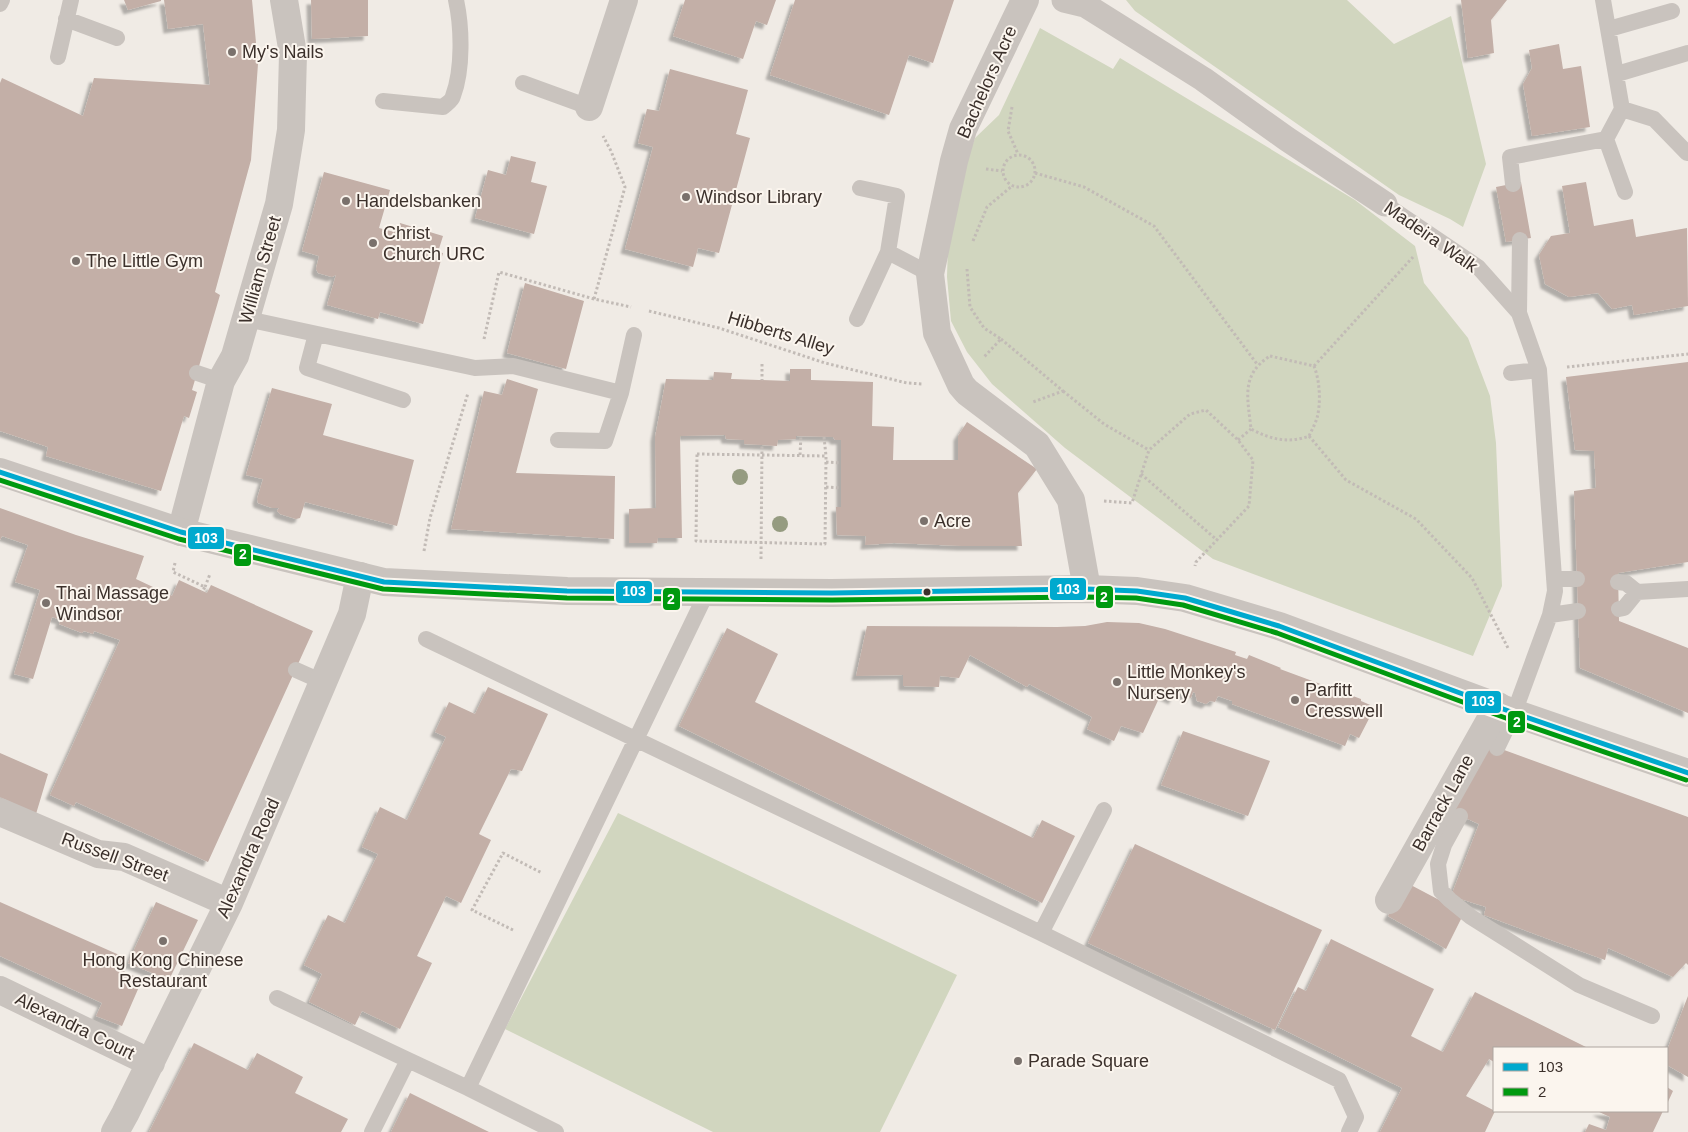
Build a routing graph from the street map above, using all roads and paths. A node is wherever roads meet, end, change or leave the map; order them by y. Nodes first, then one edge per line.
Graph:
1 (2, 0) edge
2 (70, 0) edge
3 (284, 0) edge
4 (456, 0) edge
5 (624, 0) edge
6 (1026, 0) edge
7 (1064, 0) edge
8 (1603, 0) edge
9 (0, 4) edge
10 (1672, 11) dead end
11 (66, 19) junction
12 (1608, 29) junction
13 (116, 38) dead end
14 (1688, 53) edge
15 (58, 57) dead end
16 (1617, 74) junction
17 (523, 83) dead end
18 (383, 101) dead end
19 (1012, 103) dead end
20 (589, 107) junction
21 (1622, 109) junction
22 (1606, 139) junction
23 (1687, 153) edge
24 (1018, 154) junction
25 (995, 171) dead end
26 (1002, 171) junction
27 (1036, 173) junction
28 (1513, 184) dead end
29 (1012, 186) junction
30 (860, 188) dead end
31 (1626, 192) dead end
32 (1385, 204) joint
33 (1432, 236) junction
34 (1520, 240) dead end
35 (969, 250) dead end
36 (888, 252) junction
37 (966, 268) dead end
38 (930, 274) junction
39 (637, 309) dead end
40 (646, 311) dead end
41 (1519, 313) junction
42 (247, 319) junction
43 (857, 320) dead end
44 (316, 334) junction
45 (634, 335) dead end
46 (1001, 339) junction
47 (1688, 354) edge
48 (762, 364) dead end
49 (1257, 364) junction
50 (1314, 366) junction
51 (1540, 370) junction
52 (1511, 373) dead end
53 (762, 380) dead end
54 (961, 384) junction
55 (1063, 391) junction
56 (621, 393) junction
57 (403, 400) dead end
58 (998, 415) junction
59 (1251, 429) junction
60 (800, 435) dead end
61 (824, 436) dead end
62 (1309, 436) junction
63 (558, 440) dead end
64 (1238, 440) junction
65 (762, 445) dead end
66 (1149, 450) junction
67 (762, 454) junction
68 (800, 455) junction
69 (826, 456) junction
70 (826, 462) junction
71 (841, 463) dead end
72 (0, 472) edge
73 (1141, 474) junction
74 (826, 487) junction
75 (841, 488) dead end
76 (1132, 503) dead end
77 (181, 532) junction
78 (1217, 540) junction
79 (762, 542) junction
80 (1196, 562) dead end
81 (360, 576) junction
82 (1577, 579) dead end
83 (1554, 580) junction
84 (1618, 582) dead end
85 (1087, 589) junction
86 (1688, 589) edge
87 (708, 592) junction
88 (762, 592) junction
89 (1637, 592) junction
90 (1619, 609) dead end
91 (1578, 611) dead end
92 (1550, 614) junction
93 (426, 639) dead end
94 (296, 670) dead end
95 (1525, 681) junction
96 (323, 682) junction
97 (1506, 709) junction
98 (637, 740) junction
99 (1497, 748) dead end
100 (1688, 773) edge
101 (1104, 810) dead end
102 (0, 812) edge
103 (1460, 816) dead end
104 (567, 885) junction
105 (1388, 900) dead end
106 (230, 903) junction
107 (1041, 933) junction
108 (539, 942) junction
109 (0, 990) edge
110 (277, 998) dead end
111 (1652, 1016) dead end
112 (408, 1060) junction
113 (151, 1063) junction
114 (468, 1088) junction
115 (120, 1123) edge
116 (372, 1132) edge
117 (556, 1132) edge
118 (1349, 1132) edge

1 - 9 lane
2 - 11 lane
3 - 42 street, William Street
4 - 18 lane
5 - 20 street
6 - 38 street, Bachelors Acre
7 - 32 street, Madeira Walk
8 - 12 lane
10 - 12 lane
11 - 13 lane
11 - 15 lane
12 - 16 lane
14 - 16 lane
16 - 21 lane
17 - 20 lane
19 - 24 path
20 - 39 path
21 - 22 lane
21 - 23 lane
22 - 28 lane
22 - 31 lane
24 - 26 path
24 - 27 path
25 - 26 path
26 - 29 path
27 - 29 path
27 - 49 path
29 - 35 path
30 - 36 lane
32 - 33 lane, Madeira Walk
33 - 41 lane, Madeira Walk
33 - 50 path
34 - 41 lane
36 - 38 lane
36 - 43 lane
37 - 46 path
38 - 54 street, Bachelors Acre
40 - 54 path, Hibberts Alley
41 - 51 lane, Madeira Walk
42 - 44 lane
42 - 77 street, William Street
44 - 56 lane
44 - 57 lane
45 - 56 lane
46 - 54 path
46 - 55 path
47 - 51 path
48 - 53 path
49 - 50 path
49 - 59 path
50 - 62 path
51 - 52 lane
51 - 83 lane, Madeira Walk
54 - 58 street, Bachelors Acre
55 - 58 path
55 - 66 path
56 - 63 lane
58 - 85 street, Bachelors Acre
59 - 62 path
59 - 64 path
60 - 68 path
61 - 69 path
62 - 95 path
64 - 66 path
64 - 78 path
65 - 67 path
66 - 73 path
67 - 68 path
67 - 79 path
67 - 79 path
68 - 69 path
69 - 70 path
70 - 71 path
70 - 74 path
72 - 77 street
73 - 76 path
73 - 78 path
74 - 75 path
74 - 79 path
77 - 81 street
78 - 80 path
79 - 88 path
81 - 87 street
81 - 96 street, Alexandra Road
82 - 83 lane
83 - 92 lane, Madeira Walk
84 - 89 lane
85 - 88 street
85 - 97 street
86 - 89 lane
87 - 88 street
87 - 98 lane
89 - 90 lane
91 - 92 lane
92 - 95 lane, Madeira Walk
93 - 98 lane
94 - 96 lane
95 - 97 lane, Madeira Walk
96 - 106 street, Alexandra Road
97 - 99 lane, Madeira Walk
97 - 100 street
97 - 105 street, Barrack Lane
98 - 104 lane
98 - 107 lane
101 - 107 lane
102 - 106 street, Russell Street
103 - 111 lane
104 - 108 lane
104 - 108 path
106 - 113 street, Alexandra Road
107 - 118 lane
108 - 114 lane
109 - 113 street, Alexandra Court
110 - 112 lane
112 - 114 lane
112 - 116 lane
113 - 115 street, Alexandra Road
114 - 117 lane

